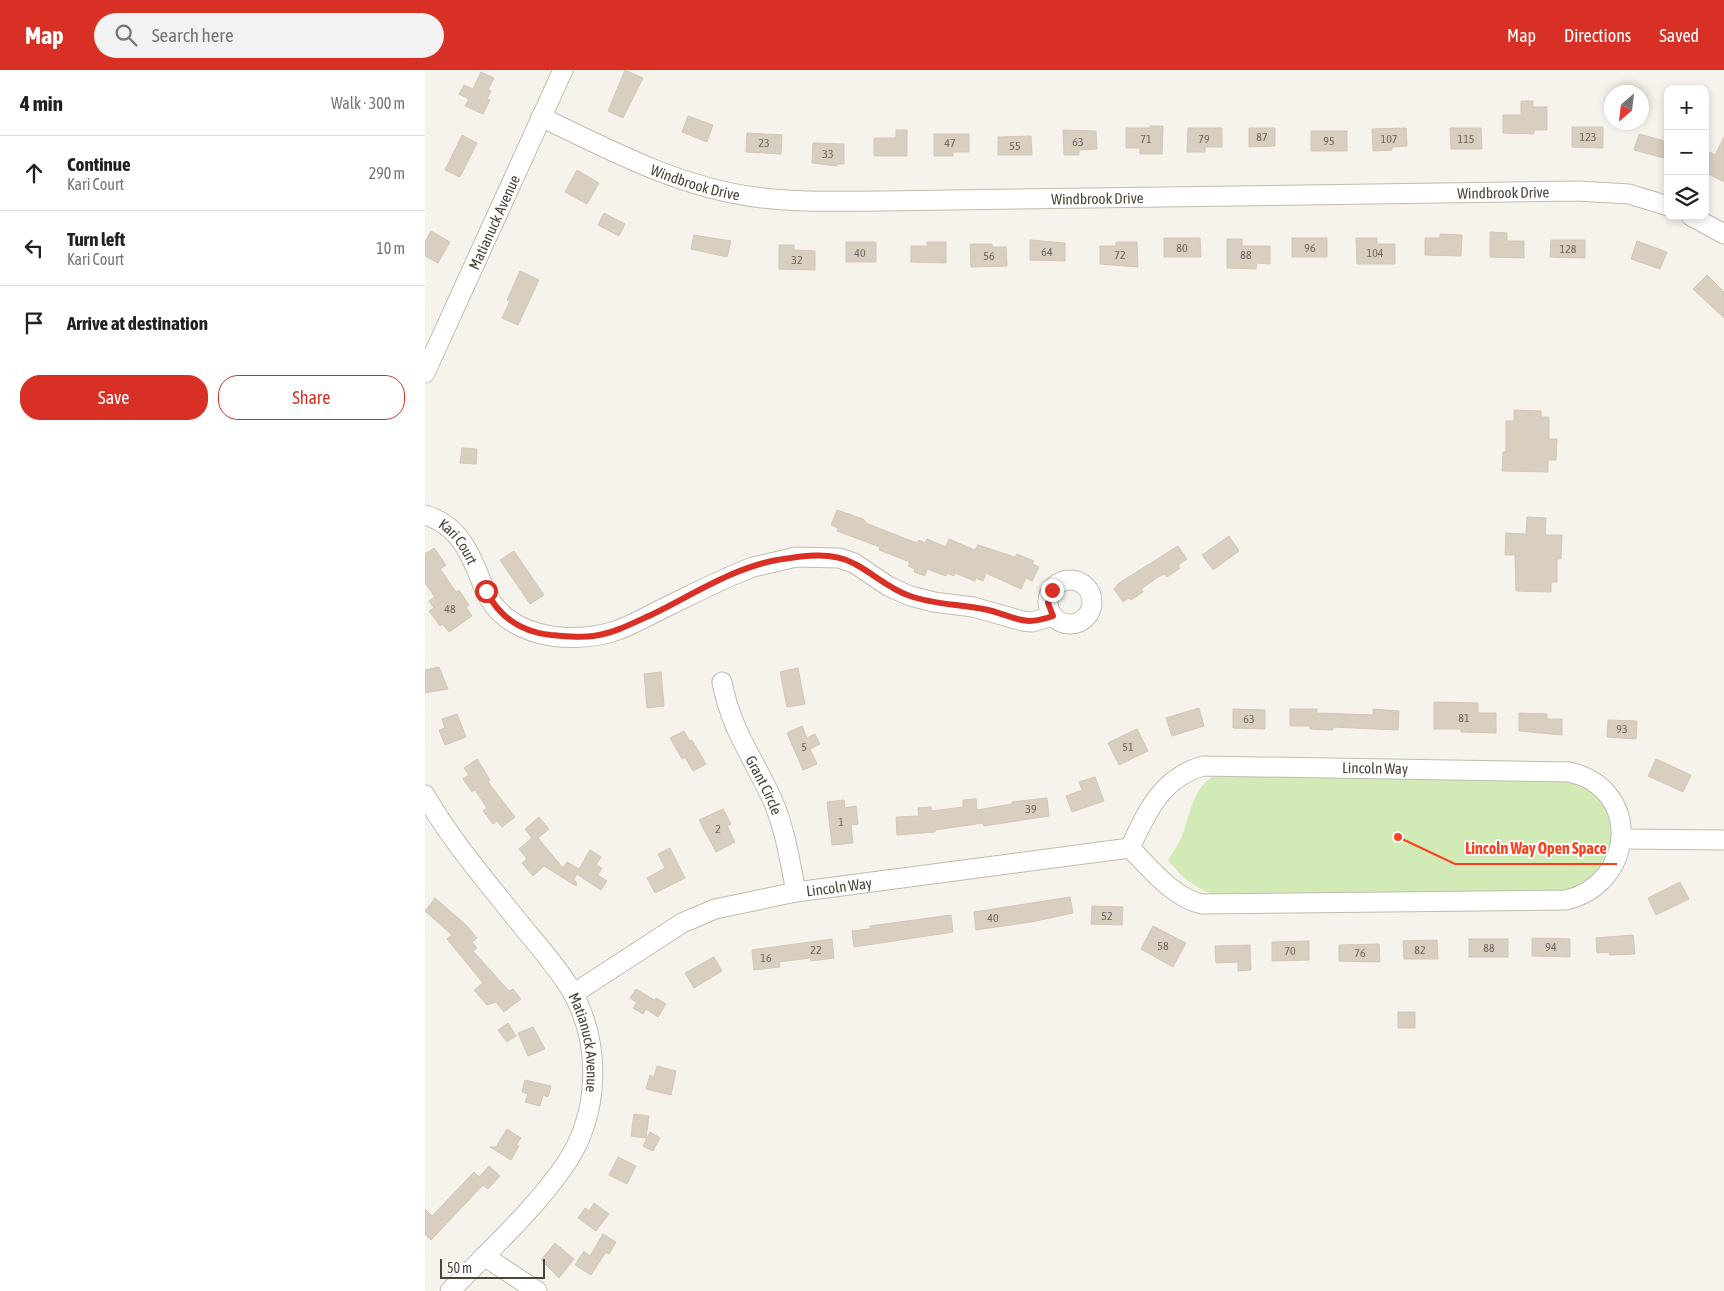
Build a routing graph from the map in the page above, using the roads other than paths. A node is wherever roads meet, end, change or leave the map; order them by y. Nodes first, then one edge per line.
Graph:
1 (563, 70) edge
2 (541, 117) junction
3 (1664, 205) edge
4 (1698, 220) edge
5 (1724, 234) edge
6 (425, 373) edge
7 (425, 515) edge
8 (1053, 616) dead end
9 (722, 682) dead end
10 (425, 795) edge
11 (1623, 839) junction
12 (1724, 840) edge
13 (1130, 848) junction
14 (797, 892) junction
15 (573, 994) junction
16 (484, 1256) junction
17 (450, 1291) edge
18 (537, 1291) edge

1 - 2 street, Matianuck Avenue
2 - 3 street, Windbrook Drive
2 - 6 street, Matianuck Avenue
4 - 5 street
7 - 8 street, Kari Court
9 - 14 street, Grant Circle
10 - 15 street, Matianuck Avenue
11 - 12 street
11 - 13 street
11 - 13 street, Lincoln Way
13 - 14 street, Lincoln Way
14 - 15 street, Lincoln Way
15 - 16 street, Matianuck Avenue
16 - 17 street, Matianuck Avenue
16 - 18 street

